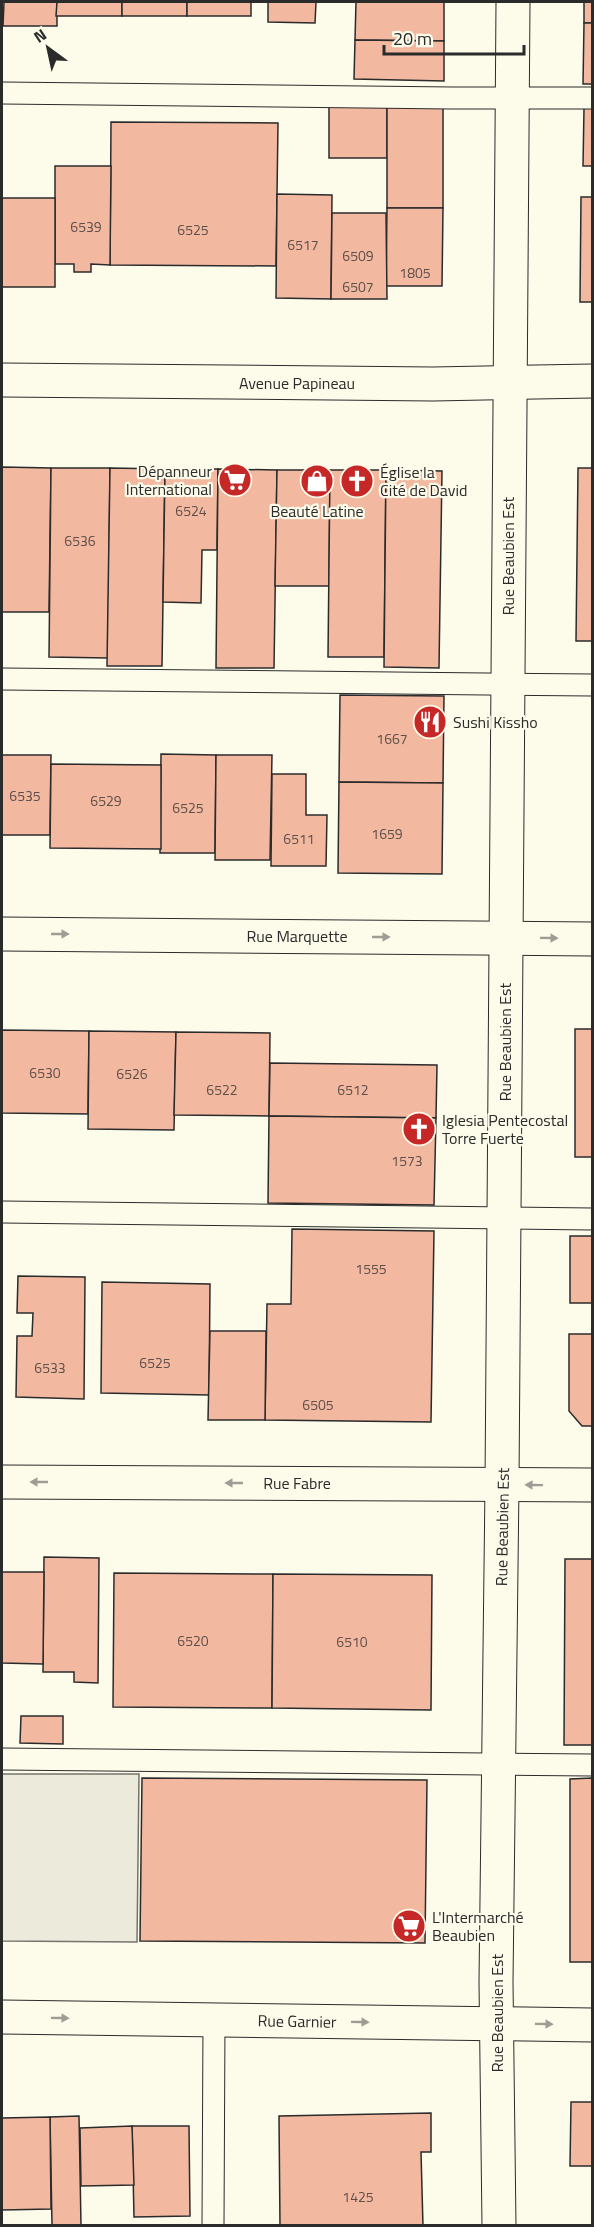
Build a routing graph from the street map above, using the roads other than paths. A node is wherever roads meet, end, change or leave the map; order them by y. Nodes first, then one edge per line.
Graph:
1 (513, 2) edge
2 (2, 93) edge
3 (512, 97) junction
4 (592, 98) edge
5 (2, 380) edge
6 (592, 381) edge
7 (510, 382) junction
8 (2, 679) edge
9 (508, 685) junction
10 (592, 685) edge
11 (2, 934) edge
12 (506, 938) junction
13 (592, 939) edge
14 (2, 1212) edge
15 (505, 1219) junction
16 (592, 1219) edge
17 (2, 1482) edge
18 (502, 1485) junction
19 (592, 1485) edge
20 (2, 1760) edge
21 (499, 1765) junction
22 (592, 1765) edge
23 (2, 2017) edge
24 (214, 2020) junction
25 (496, 2024) junction
26 (592, 2025) edge
27 (213, 2226) edge
28 (499, 2226) edge

1 - 3 street, Rue Beaubien Est
2 - 3 lane
3 - 4 lane
3 - 7 street, Rue Beaubien Est
5 - 7 street, Avenue Papineau
6 - 7 street, Avenue Papineau
7 - 9 street, Rue Beaubien Est
8 - 9 lane
9 - 10 lane
9 - 12 street, Rue Beaubien Est
11 -> 12 street, Rue Marquette
12 -> 13 street, Rue Marquette
12 - 15 street, Rue Beaubien Est
14 - 15 lane
15 - 16 lane
15 - 18 street, Rue Beaubien Est
18 -> 17 street, Rue Fabre
19 -> 18 street, Rue Fabre
18 - 21 street, Rue Beaubien Est
20 - 21 lane
21 - 22 lane
21 - 25 street, Rue Beaubien Est
23 -> 24 street, Rue Garnier
24 -> 25 street, Rue Garnier
24 - 27 lane
25 -> 26 street, Rue Garnier
25 - 28 street, Rue Beaubien Est

